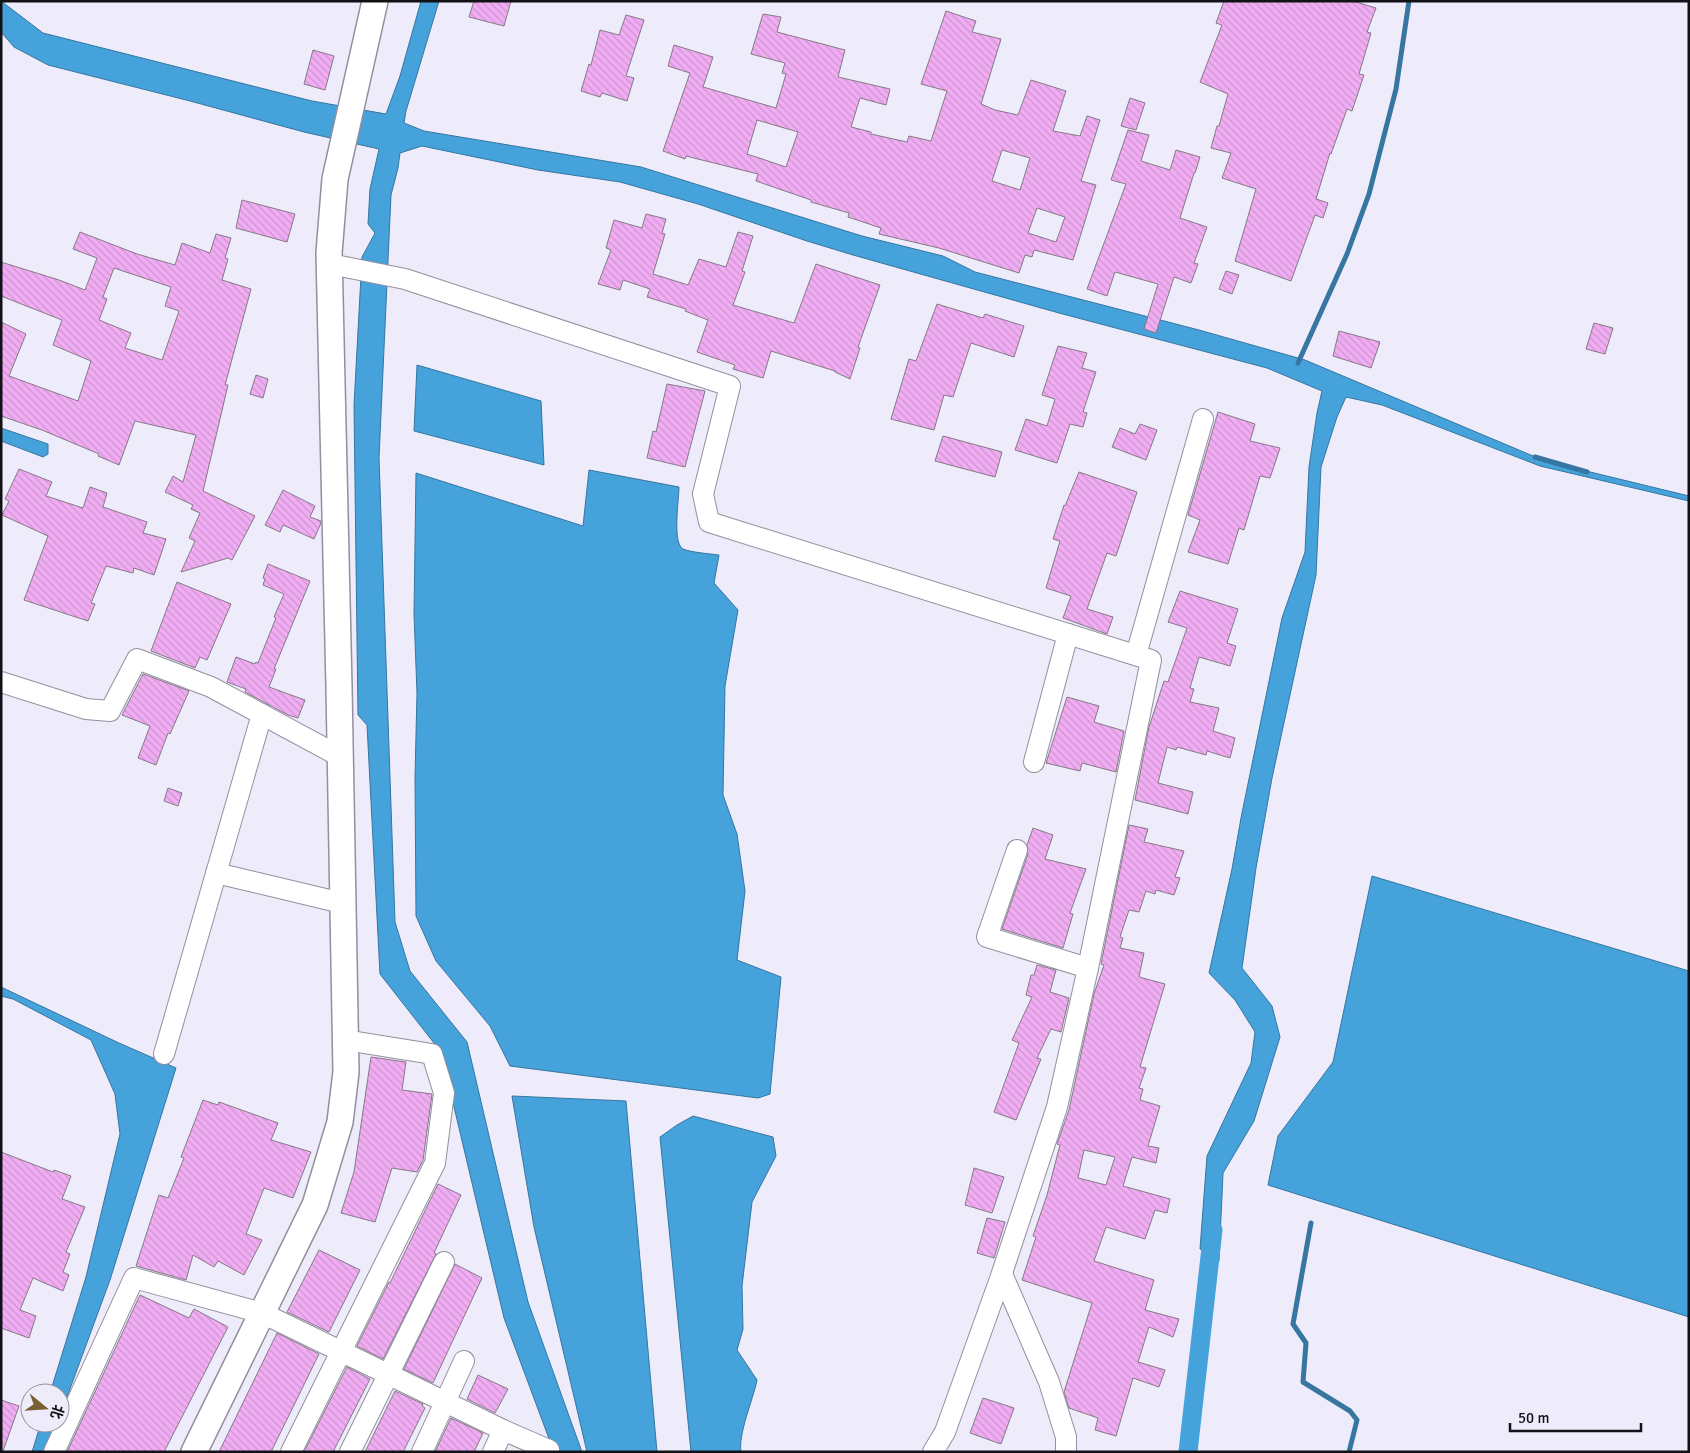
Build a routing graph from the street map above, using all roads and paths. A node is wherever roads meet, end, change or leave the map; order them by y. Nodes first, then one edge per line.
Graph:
1 (375, 1) edge
2 (330, 264) junction
3 (1203, 419) dead end
4 (1068, 634) junction
5 (1136, 655) junction
6 (1, 682) edge
7 (262, 714) junction
8 (340, 757) junction
9 (1034, 762) dead end
10 (1017, 850) dead end
11 (216, 874) junction
12 (342, 903) junction
13 (1088, 968) junction
14 (345, 1040) junction
15 (164, 1054) dead end
16 (444, 1262) dead end
17 (1002, 1274) junction
18 (262, 1313) junction
19 (341, 1352) junction
20 (464, 1361) dead end
21 (388, 1374) junction
22 (446, 1402) junction
23 (503, 1430) junction
24 (54, 1452) edge
25 (194, 1452) edge
26 (292, 1452) edge
27 (350, 1452) edge
28 (422, 1452) edge
29 (493, 1452) edge
30 (548, 1452) edge
31 (933, 1452) edge
32 (1066, 1452) edge

1 - 2 street
2 - 4 street
2 - 8 street
3 - 5 street
4 - 5 street
4 - 9 street
5 - 13 street
6 - 7 street
7 - 8 street
7 - 11 street
8 - 12 street
10 - 13 street
11 - 12 street
11 - 15 street
12 - 14 street
13 - 17 street
14 - 18 street
14 - 19 street
16 - 21 street
17 - 31 street
17 - 32 street
18 - 19 street
18 - 24 street
18 - 25 street
19 - 21 street
19 - 26 street
20 - 22 street
21 - 22 street
21 - 27 street
22 - 23 street
22 - 28 street
23 - 29 street
23 - 30 street

